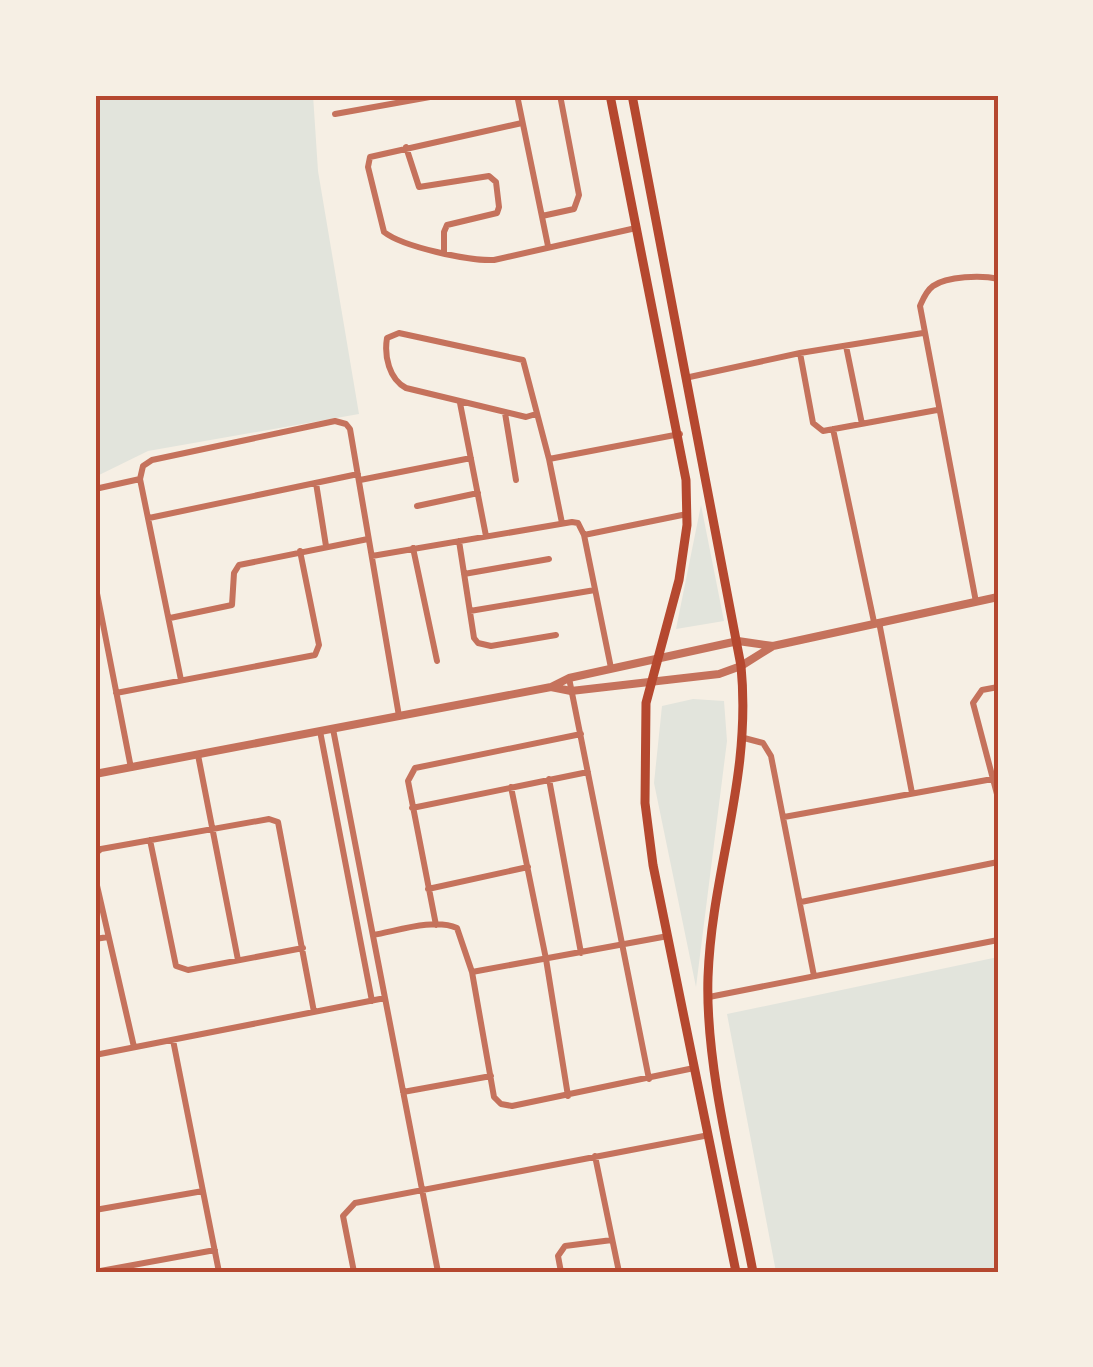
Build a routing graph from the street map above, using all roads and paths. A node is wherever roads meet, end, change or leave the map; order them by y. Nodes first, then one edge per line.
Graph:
1 (442, 95) edge
2 (516, 95) edge
3 (560, 95) edge
4 (610, 95) edge
5 (632, 95) edge
6 (335, 114) dead end
7 (522, 123) junction
8 (406, 148) junction
9 (542, 216) junction
10 (636, 228) junction
11 (548, 246) junction
12 (444, 252) junction
13 (998, 280) edge
14 (923, 333) junction
15 (846, 346) junction
16 (800, 353) junction
17 (685, 378) junction
18 (460, 403) junction
19 (938, 410) junction
20 (506, 413) junction
21 (536, 414) junction
22 (862, 424) junction
23 (833, 429) junction
24 (680, 434) junction
25 (471, 458) junction
26 (550, 459) junction
27 (359, 477) junction
28 (140, 479) junction
29 (516, 480) dead end
30 (316, 483) junction
31 (95, 489) edge
32 (478, 493) junction
33 (417, 506) dead end
34 (687, 514) junction
35 (148, 518) junction
36 (562, 524) junction
37 (584, 535) junction
38 (486, 536) junction
39 (368, 539) junction
40 (459, 541) junction
41 (326, 546) junction
42 (413, 548) junction
43 (300, 551) junction
44 (372, 556) junction
45 (549, 558) dead end
46 (464, 574) junction
47 (95, 583) edge
48 (595, 590) junction
49 (998, 597) edge
50 (976, 602) junction
51 (470, 612) junction
52 (169, 618) junction
53 (876, 622) junction
54 (556, 635) dead end
55 (738, 641) junction
56 (773, 646) junction
57 (656, 658) junction
58 (437, 661) dead end
59 (741, 666) junction
60 (611, 668) junction
61 (569, 678) junction
62 (182, 680) junction
63 (650, 682) junction
64 (551, 687) junction
65 (998, 687) edge
66 (571, 692) junction
67 (116, 693) junction
68 (399, 716) junction
69 (333, 729) junction
70 (320, 731) junction
71 (581, 734) junction
72 (744, 738) junction
73 (198, 755) junction
74 (131, 768) junction
75 (588, 772) junction
76 (95, 774) edge
77 (550, 779) junction
78 (995, 779) edge
79 (512, 787) junction
80 (912, 793) junction
81 (998, 798) edge
82 (412, 808) junction
83 (784, 817) junction
84 (213, 830) junction
85 (150, 840) junction
86 (95, 854) edge
87 (998, 862) edge
88 (528, 867) junction
89 (95, 877) edge
90 (428, 889) junction
91 (801, 902) junction
92 (436, 925) junction
93 (95, 929) edge
94 (373, 935) junction
95 (108, 936) junction
96 (668, 936) junction
97 (95, 939) edge
98 (998, 940) edge
99 (620, 945) junction
100 (303, 948) junction
101 (580, 953) junction
102 (238, 960) junction
103 (546, 960) junction
104 (472, 972) junction
105 (814, 976) junction
106 (708, 997) junction
107 (385, 998) junction
108 (372, 1001) junction
109 (314, 1012) junction
110 (174, 1040) junction
111 (134, 1047) junction
112 (95, 1055) edge
113 (695, 1068) junction
114 (491, 1076) junction
115 (649, 1079) junction
116 (403, 1092) junction
117 (568, 1096) junction
118 (710, 1134) junction
119 (595, 1156) junction
120 (422, 1188) junction
121 (203, 1191) junction
122 (95, 1210) edge
123 (612, 1240) junction
124 (215, 1250) junction
125 (95, 1272) edge
126 (219, 1272) edge
127 (354, 1272) edge
128 (438, 1272) edge
129 (560, 1272) edge
130 (619, 1272) edge
131 (736, 1272) edge
132 (752, 1272) edge

1 - 6 street
2 - 7 street
3 - 9 street
4 - 10 main road
5 - 17 main road
7 - 8 street
7 - 9 street
8 - 12 street
8 - 12 street
9 - 11 street
10 - 11 street
10 - 24 main road
11 - 12 street
13 - 14 street
14 - 15 street
14 - 19 street
15 - 16 street
15 - 22 street
16 - 17 street
16 - 23 street
17 - 55 main road
18 - 20 street
18 - 21 street
18 - 25 street
19 - 22 street
19 - 50 street
20 - 21 street
20 - 29 street
21 - 26 street
22 - 23 street
23 - 53 street
24 - 26 street
24 - 34 main road
25 - 27 street
25 - 32 street
26 - 36 street
27 - 28 street
27 - 30 street
27 - 39 street
28 - 31 street
28 - 35 street
30 - 35 street
30 - 41 street
32 - 33 street
32 - 38 street
34 - 37 street
34 - 57 main road
35 - 52 street
36 - 37 street
36 - 38 street
37 - 48 street
38 - 40 street
39 - 41 street
39 - 44 street
40 - 42 street
40 - 46 street
41 - 43 street
42 - 44 street
42 - 58 street
43 - 52 street
43 - 62 street
44 - 68 street
45 - 46 street
46 - 51 street
47 - 67 street
48 - 51 street
48 - 60 street
49 - 50 street
50 - 53 street
51 - 54 street
52 - 62 street
53 - 56 street
53 - 80 street
55 - 56 street
55 - 57 street
55 - 59 main road
56 - 59 street
57 - 60 street
57 - 63 main road
59 - 63 street
59 - 72 main road
60 - 61 street
61 - 64 street
61 - 66 street
62 - 67 street
63 - 66 street
63 - 96 main road
64 - 66 street
64 - 68 street
65 - 78 street
66 - 71 street
67 - 74 street
68 - 69 street
69 - 70 street
69 - 94 street
70 - 73 street
70 - 108 street
71 - 75 street
71 - 82 street
72 - 83 street
72 - 106 main road
73 - 74 street
73 - 84 street
74 - 76 street
75 - 77 street
75 - 99 street
77 - 79 street
77 - 101 street
78 - 80 street
78 - 81 street
79 - 82 street
79 - 88 street
80 - 83 street
82 - 90 street
83 - 91 street
84 - 85 street
84 - 100 street
84 - 102 street
85 - 86 street
85 - 102 street
87 - 91 street
88 - 90 street
88 - 103 street
89 - 95 street
90 - 92 street
91 - 105 street
92 - 94 street
92 - 104 street
93 - 95 street
94 - 107 street
95 - 97 street
95 - 111 street
96 - 99 street
96 - 113 main road
98 - 105 street
99 - 101 street
99 - 115 street
100 - 102 street
100 - 109 street
101 - 103 street
103 - 104 street
103 - 117 street
104 - 114 street
105 - 106 street
106 - 132 main road
107 - 108 street
107 - 116 street
108 - 109 street
109 - 110 street
110 - 111 street
110 - 121 street
111 - 112 street
113 - 115 street
113 - 118 main road
114 - 116 street
114 - 117 street
115 - 117 street
116 - 120 street
118 - 119 street
118 - 131 main road
119 - 120 street
119 - 123 street
120 - 127 street
120 - 128 street
121 - 122 street
121 - 124 street
123 - 129 street
123 - 130 street
124 - 125 street
124 - 126 street

